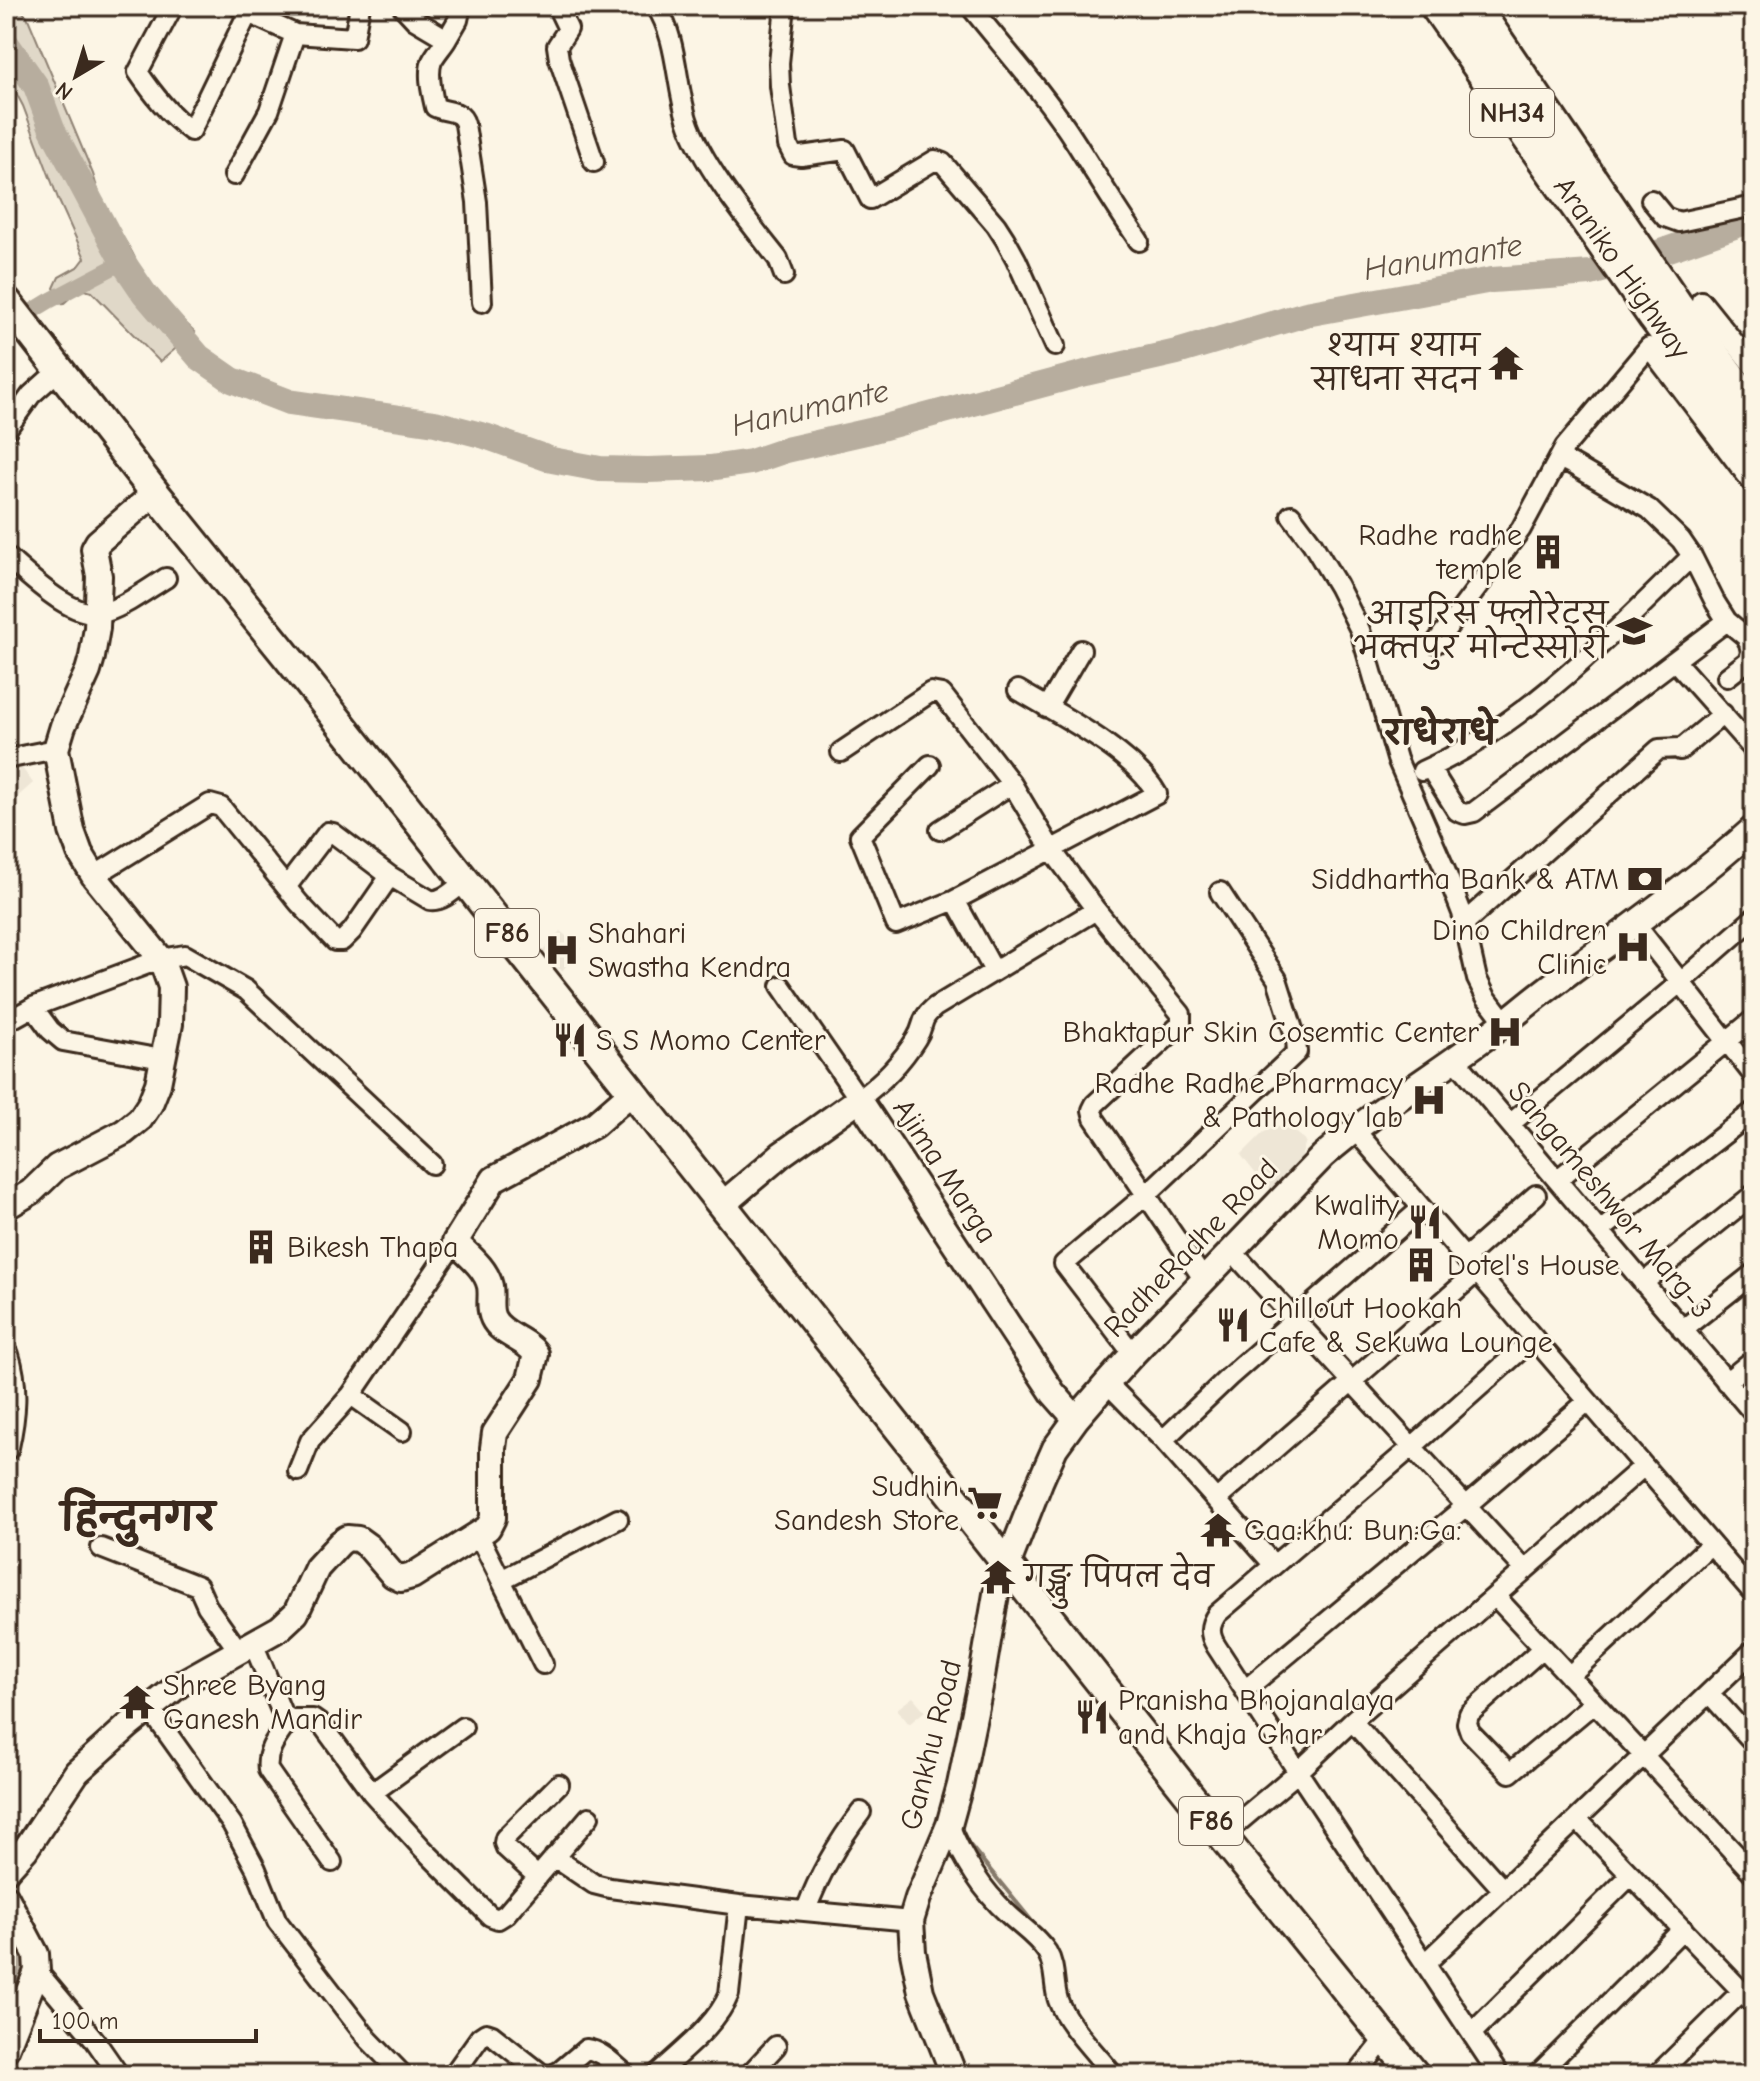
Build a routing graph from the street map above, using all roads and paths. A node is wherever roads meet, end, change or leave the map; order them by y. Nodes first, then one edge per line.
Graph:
1 (173, 6) edge
2 (360, 6) edge
3 (402, 6) edge
4 (461, 6) edge
5 (557, 6) edge
6 (656, 6) edge
7 (785, 6) edge
8 (970, 6) edge
9 (1437, 6) edge
10 (1473, 6) edge
11 (243, 10) edge
12 (295, 34) junction
13 (447, 39) junction
14 (594, 162) dead end
15 (234, 175) dead end
16 (1651, 200) dead end
17 (1754, 206) edge
18 (1598, 214) junction
19 (1139, 241) dead end
20 (784, 275) dead end
21 (6, 301) edge
22 (482, 302) dead end
23 (1677, 307) junction
24 (1055, 346) dead end
25 (1754, 367) edge
26 (59, 370) junction
27 (1754, 410) edge
28 (6, 430) edge
29 (1754, 450) edge
30 (1559, 458) junction
31 (1754, 485) edge
32 (155, 493) junction
33 (1291, 515) dead end
34 (6, 556) edge
35 (1692, 556) junction
36 (166, 578) dead end
37 (98, 613) junction
38 (1727, 621) junction
39 (1436, 643) dead end
40 (1081, 650) dead end
41 (1675, 661) junction
42 (1727, 677) dead end
43 (1018, 690) dead end
44 (1047, 708) junction
45 (1723, 714) junction
46 (56, 749) junction
47 (1754, 750) edge
48 (841, 752) dead end
49 (6, 759) edge
50 (930, 765) dead end
51 (1430, 768) junction
52 (1405, 779) junction
53 (1012, 784) junction
54 (1754, 828) edge
55 (940, 830) dead end
56 (1051, 849) junction
57 (94, 876) junction
58 (390, 876) junction
59 (465, 881) junction
60 (287, 886) junction
61 (1220, 892) dead end
62 (955, 900) junction
63 (1096, 910) junction
64 (1462, 913) junction
65 (1754, 918) edge
66 (1636, 925) junction
67 (161, 959) junction
68 (994, 971) junction
69 (1681, 982) junction
70 (781, 986) dead end
71 (33, 1007) junction
72 (1754, 1019) edge
73 (6, 1022) edge
74 (1505, 1022) junction
75 (1727, 1042) junction
76 (162, 1059) junction
77 (1455, 1059) junction
78 (1754, 1076) edge
79 (633, 1091) junction
80 (859, 1099) junction
81 (1754, 1111) edge
82 (1510, 1124) junction
83 (1354, 1129) junction
84 (432, 1164) dead end
85 (1557, 1180) junction
86 (1754, 1194) edge
87 (1146, 1195) junction
88 (1536, 1195) dead end
89 (723, 1204) junction
90 (6, 1207) edge
91 (1422, 1208) junction
92 (1600, 1231) junction
93 (455, 1242) junction
94 (1232, 1251) junction
95 (1471, 1265) junction
96 (1754, 1273) edge
97 (1204, 1280) junction
98 (1643, 1283) junction
99 (1295, 1320) junction
100 (1682, 1330) junction
101 (1534, 1338) junction
102 (1133, 1354) junction
103 (6, 1355) edge
104 (1754, 1359) edge
105 (1352, 1382) junction
106 (1726, 1382) junction
107 (1107, 1383) junction
108 (351, 1395) junction
109 (1588, 1401) junction
110 (1754, 1414) edge
111 (1076, 1419) junction
112 (402, 1431) dead end
113 (1163, 1440) junction
114 (6, 1447) edge
115 (1412, 1447) junction
116 (1644, 1466) junction
117 (298, 1471) dead end
118 (1216, 1500) junction
119 (1466, 1506) junction
120 (618, 1519) dead end
121 (478, 1534) junction
122 (1711, 1544) junction
123 (101, 1548) dead end
124 (1273, 1564) junction
125 (1008, 1565) junction
126 (1525, 1570) junction
127 (501, 1580) junction
128 (1754, 1594) edge
129 (1495, 1596) junction
130 (246, 1647) junction
131 (1543, 1648) junction
132 (1754, 1650) edge
133 (543, 1664) dead end
134 (1569, 1676) junction
135 (1245, 1690) junction
136 (1709, 1693) junction
137 (1594, 1703) junction
138 (150, 1709) junction
139 (290, 1719) junction
140 (1352, 1721) junction
141 (463, 1727) dead end
142 (1754, 1743) edge
143 (1644, 1756) junction
144 (1298, 1772) junction
145 (559, 1784) dead end
146 (372, 1793) junction
147 (861, 1812) dead end
148 (589, 1817) dead end
149 (1577, 1819) junction
150 (949, 1825) junction
151 (1222, 1836) junction
152 (1746, 1853) edge
153 (554, 1857) junction
154 (332, 1862) dead end
155 (6, 1871) edge
156 (1754, 1874) edge
157 (1631, 1875) junction
158 (538, 1877) junction
159 (1503, 1890) junction
160 (6, 1897) edge
161 (739, 1905) junction
162 (806, 1910) junction
163 (911, 1921) junction
164 (1683, 1929) junction
165 (1426, 1963) junction
166 (37, 1971) junction
167 (1748, 1997) edge
168 (1472, 2033) junction
169 (1386, 2037) junction
170 (776, 2046) dead end
171 (6, 2049) edge
172 (1491, 2072) edge
173 (119, 2075) edge
174 (403, 2075) edge
175 (453, 2075) edge
176 (551, 2075) edge
177 (627, 2075) edge
178 (656, 2075) edge
179 (749, 2075) edge
180 (954, 2075) edge
181 (1113, 2075) edge
182 (1356, 2075) edge
183 (1415, 2075) edge
184 (1537, 2075) edge
185 (1657, 2075) edge

1 - 11 street
2 - 12 street
3 - 13 street
4 - 13 street
5 - 14 street
6 - 20 street
7 - 24 street
8 - 19 street
9 - 18 highway, Araniko Highway / NH34
10 - 18 highway, Araniko Highway / NH34
11 - 12 street
12 - 15 street
13 - 22 street
16 - 17 street
18 - 23 highway, Araniko Highway / NH34
21 - 26 main road, F86
23 - 25 street
23 - 27 highway, Araniko Highway / NH34
23 - 29 highway, Araniko Highway / NH34
26 - 28 street
26 - 32 main road, F86
30 - 31 street
30 - 35 street
30 - 39 street
32 - 37 main road
32 - 59 main road, F86
33 - 52 street
34 - 37 street
35 - 38 street
35 - 51 street
36 - 37 street
37 - 46 main road
38 - 41 street
38 - 42 street
40 - 44 street
41 - 45 street
41 - 51 street
43 - 44 street
44 - 56 street
45 - 47 street
45 - 64 street
46 - 49 street
46 - 57 main road
48 - 53 street
50 - 62 street
51 - 52 street
52 - 64 street
53 - 55 street
53 - 56 street
54 - 66 main road, RadheRadhe Road
56 - 62 street
56 - 63 street
57 - 60 street
57 - 67 main road
58 - 59 street
58 - 60 street
58 - 60 street
59 - 79 main road, F86
61 - 87 street
62 - 68 street
63 - 68 street
63 - 87 street
64 - 74 street
65 - 69 street
66 - 69 street
66 - 74 main road, RadheRadhe Road
67 - 71 street
67 - 76 main road
67 - 84 street
68 - 80 street
69 - 75 street
69 - 82 street
70 - 80 street
71 - 73 street
71 - 76 street
72 - 75 street
74 - 77 main road, RadheRadhe Road
75 - 78 street
75 - 85 street
76 - 90 main road
77 - 82 street, Sangameshwor Marg-3
77 - 83 main road, RadheRadhe Road
79 - 89 main road, F86
79 - 93 main road
80 - 89 main road, Ajima Marga
80 - 111 main road, Ajima Marga
81 - 92 street
82 - 85 street, Sangameshwor Marg-3
83 - 91 street
83 - 94 main road, RadheRadhe Road
85 - 92 street, Sangameshwor Marg-3
86 - 98 street
87 - 97 street
87 - 102 street
88 - 95 street
89 - 125 main road, F86
91 - 95 street
91 - 99 street
92 - 98 street, Sangameshwor Marg-3
93 - 108 street
93 - 121 main road
94 - 97 main road, RadheRadhe Road
94 - 99 street
95 - 101 street
95 - 105 street
96 - 100 street
97 - 102 main road, RadheRadhe Road
98 - 100 street, Sangameshwor Marg-3
99 - 105 street
99 - 113 street
100 - 106 street, Sangameshwor Marg-3
101 - 109 street
101 - 115 street
102 - 107 main road, RadheRadhe Road
103 - 114 main road
104 - 106 street
105 - 115 street
105 - 118 street
106 - 110 street, Sangameshwor Marg-3
107 - 111 main road, RadheRadhe Road
107 - 113 street
108 - 112 street
108 - 117 street
109 - 116 street
109 - 119 street
111 - 125 main road, RadheRadhe Road
113 - 118 street
115 - 119 street
115 - 124 street
116 - 122 street
116 - 126 street
118 - 124 street
119 - 126 street
119 - 135 street
120 - 127 street
121 - 127 street
121 - 130 main road
122 - 128 street
122 - 134 street
123 - 130 street
124 - 135 street
125 - 150 main road, Gankhu Road
125 - 151 main road, F86
126 - 129 street
127 - 133 street
129 - 131 street
129 - 140 street
130 - 138 main road
130 - 139 street
131 - 134 street
131 - 137 street
132 - 136 street
134 - 137 street
135 - 144 street
136 - 142 street
136 - 143 street
137 - 143 street
138 - 155 main road
138 - 174 street
139 - 146 street
139 - 154 street
140 - 144 street
140 - 159 street
141 - 146 street
143 - 149 street
143 - 152 street
144 - 151 street
144 - 165 street
145 - 158 street
146 - 158 street
147 - 162 street
148 - 153 street
149 - 157 street
149 - 159 street
150 - 163 main road, Gankhu Road
150 - 181 street
151 - 169 main road, F86
152 - 156 street
153 - 158 street
153 - 161 street
157 - 164 street
157 - 168 street
159 - 165 street
160 - 166 main road
161 - 162 street
161 - 178 street
162 - 163 street
163 - 180 main road, Gankhu Road
164 - 167 street
164 - 184 street
165 - 168 street
166 - 171 main road
166 - 173 street
167 - 185 street
168 - 172 street
169 - 182 street
169 - 183 main road, F86
170 - 179 street
175 - 176 street
176 - 177 street

